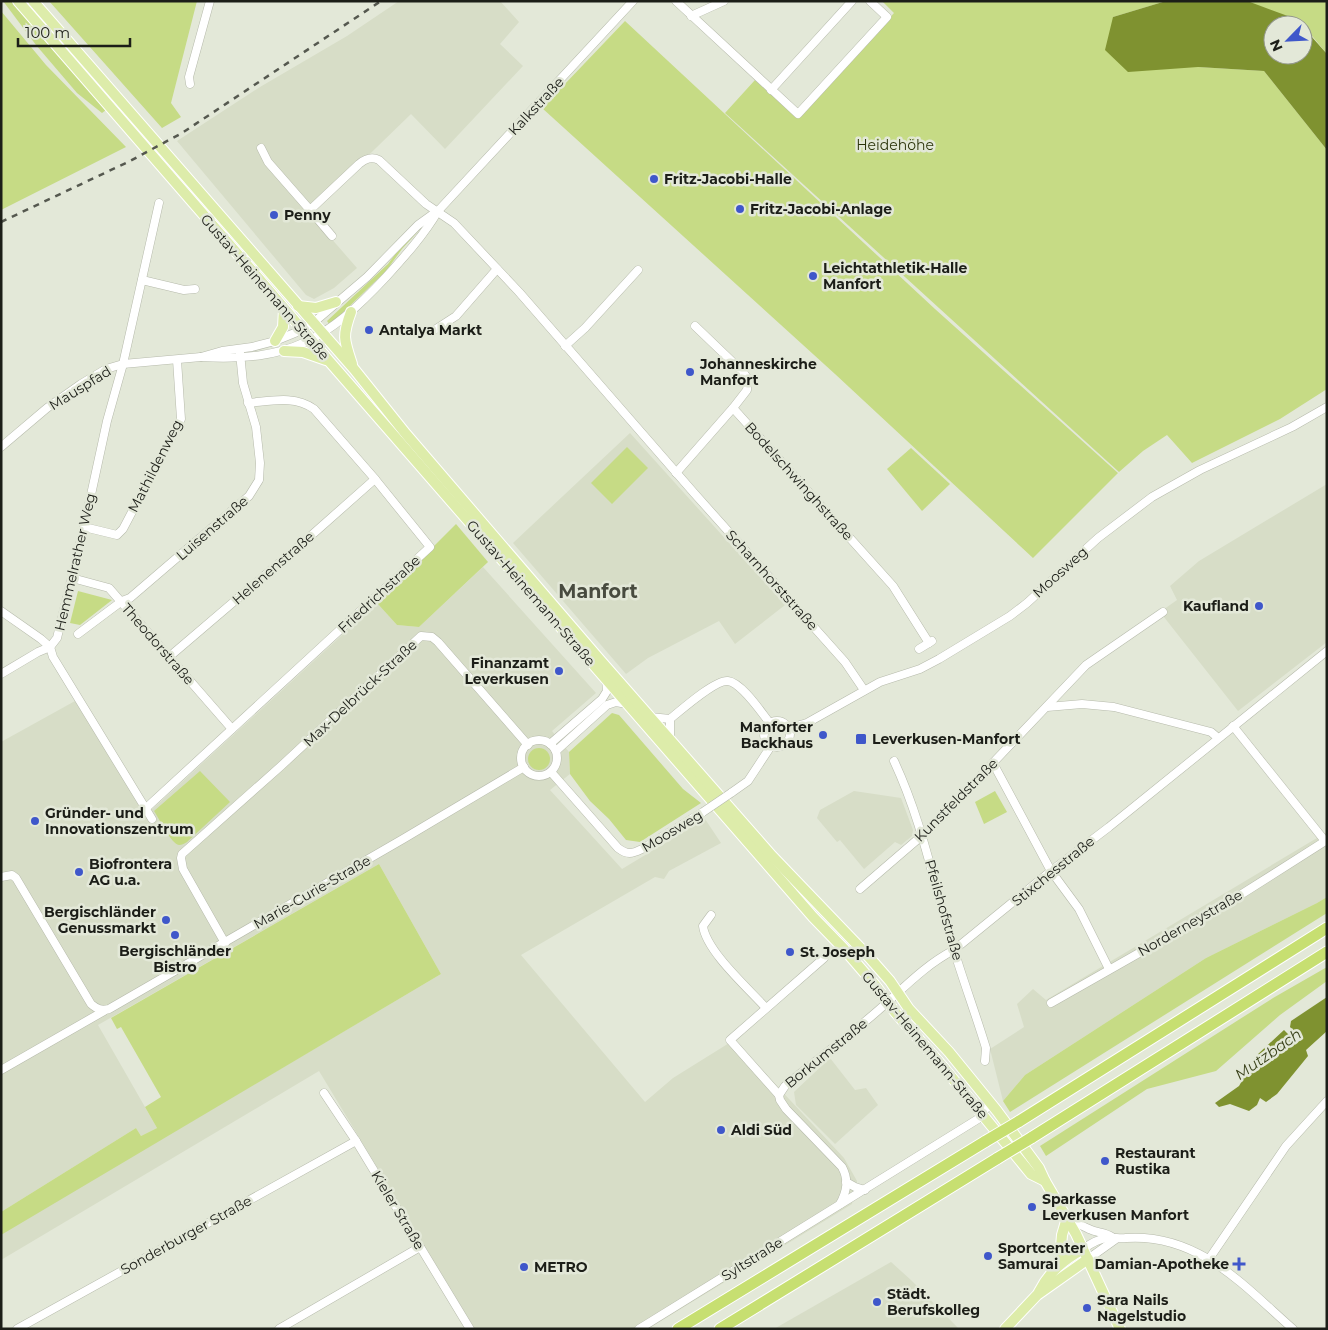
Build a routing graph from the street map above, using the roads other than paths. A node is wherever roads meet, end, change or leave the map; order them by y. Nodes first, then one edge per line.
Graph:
1 (18, 1) edge
2 (33, 1) edge
3 (210, 1) edge
4 (633, 1) edge
5 (676, 1) edge
6 (724, 1) edge
7 (852, 1) edge
8 (870, 1) edge
9 (691, 16) junction
10 (190, 84) dead end
11 (771, 90) junction
12 (261, 148) dead end
13 (159, 203) dead end
14 (310, 210) junction
15 (438, 211) junction
16 (332, 236) dead end
17 (497, 269) junction
18 (638, 270) dead end
19 (142, 280) junction
20 (195, 289) dead end
21 (336, 302) junction
22 (298, 306) junction
23 (284, 309) junction
24 (351, 312) junction
25 (313, 323) junction
26 (695, 326) dead end
27 (436, 329) dead end
28 (302, 330) junction
29 (321, 334) junction
30 (310, 340) junction
31 (275, 341) junction
32 (565, 346) junction
33 (239, 349) junction
34 (284, 351) junction
35 (201, 357) junction
36 (240, 358) junction
37 (177, 360) junction
38 (328, 361) junction
39 (123, 364) junction
40 (354, 369) junction
41 (248, 403) junction
42 (1327, 407) edge
43 (733, 408) junction
44 (1, 447) edge
45 (676, 472) junction
46 (375, 479) junction
47 (84, 527) junction
48 (72, 578) junction
49 (122, 601) junction
50 (1, 611) edge
51 (1163, 612) dead end
52 (78, 634) dead end
53 (50, 647) junction
54 (919, 649) dead end
55 (1327, 652) edge
56 (169, 657) junction
57 (1, 674) edge
58 (606, 679) junction
59 (864, 690) junction
60 (627, 704) junction
61 (1046, 707) junction
62 (650, 717) junction
63 (670, 718) junction
64 (769, 722) junction
65 (1233, 726) junction
66 (789, 728) junction
67 (232, 730) junction
68 (1218, 738) junction
69 (670, 739) junction
70 (550, 744) junction
71 (528, 745) junction
72 (772, 746) junction
73 (556, 751) junction
74 (894, 761) dead end
75 (993, 763) junction
76 (524, 767) junction
77 (551, 772) junction
78 (145, 808) junction
79 (152, 819) dead end
80 (923, 836) junction
81 (1326, 841) edge
82 (1051, 871) junction
83 (1, 877) edge
84 (860, 889) dead end
85 (711, 915) dead end
86 (1327, 928) edge
87 (225, 943) junction
88 (954, 950) junction
89 (1327, 952) edge
90 (824, 958) dead end
91 (1109, 969) junction
92 (898, 992) junction
93 (888, 1002) junction
94 (1051, 1003) dead end
95 (766, 1008) junction
96 (101, 1010) junction
97 (985, 1061) dead end
98 (1, 1070) edge
99 (324, 1093) dead end
100 (779, 1095) junction
101 (1327, 1100) edge
102 (990, 1103) junction
103 (982, 1114) junction
104 (356, 1140) junction
105 (1044, 1181) junction
106 (846, 1182) junction
107 (865, 1190) junction
108 (840, 1204) junction
109 (1068, 1218) junction
110 (1116, 1239) junction
111 (420, 1247) junction
112 (1083, 1249) junction
113 (1088, 1259) junction
114 (1209, 1259) junction
115 (1056, 1266) junction
116 (1037, 1295) junction
117 (17, 1329) edge
118 (279, 1329) edge
119 (470, 1329) edge
120 (639, 1329) edge
121 (678, 1329) edge
122 (720, 1329) edge
123 (1005, 1329) edge
124 (1120, 1329) edge
125 (1293, 1329) edge

1 - 23 main road, Gustav-Heinemann-Straße
2 - 22 main road, Gustav-Heinemann-Straße
3 - 10 street
4 - 15 street, Kalkstraße
5 - 9 street
6 - 9 street
7 - 11 street
8 - 11 street
9 - 11 street
12 - 14 street
13 - 19 street, Hemmelrather Weg
14 - 15 street, Scharnhorststraße
14 - 16 street
15 - 17 street, Scharnhorststraße
15 - 21 street, Kalkstraße
15 - 24 street, Kalkstraße
17 - 27 street
17 - 32 street, Scharnhorststraße
18 - 32 street
19 - 20 street
19 - 39 street, Hemmelrather Weg
21 - 22 main road
21 - 25 street, Kalkstraße
22 - 25 main road, Gustav-Heinemann-Straße
23 - 28 main road, Gustav-Heinemann-Straße
23 - 31 main road
24 - 29 street, Kalkstraße
24 - 40 main road
25 - 28 street, Kalkstraße
25 - 29 main road, Gustav-Heinemann-Straße
26 - 43 street
28 - 30 main road, Gustav-Heinemann-Straße
28 - 31 street, Mauspfad
29 - 30 street, Kalkstraße
29 - 40 main road, Gustav-Heinemann-Straße
30 - 34 street, Mauspfad
30 - 38 main road, Gustav-Heinemann-Straße
31 - 33 street, Mauspfad
32 - 45 street, Scharnhorststraße
33 - 35 street, Mauspfad
33 - 36 street, Luisenstraße
34 - 36 street, Mauspfad
34 - 38 main road
35 - 36 street, Mauspfad
35 - 37 street, Mauspfad
36 - 41 street, Luisenstraße
37 - 39 street, Mauspfad
37 - 47 street, Mathildenweg
38 - 58 main road, Gustav-Heinemann-Straße
39 - 44 street, Mauspfad
39 - 47 street, Hemmelrather Weg
40 - 62 main road, Gustav-Heinemann-Straße
41 - 46 street, Friedrichstraße
41 - 49 street, Luisenstraße
42 - 59 street, Moosweg
43 - 45 street
43 - 54 street, Bodelschwinghstraße
45 - 59 street, Scharnhorststraße
46 - 56 street, Helenenstraße
46 - 67 street, Friedrichstraße
47 - 48 street, Hemmelrather Weg
48 - 49 street, Theodorstraße
48 - 53 street, Hemmelrather Weg
49 - 52 street, Luisenstraße
49 - 56 street, Theodorstraße
50 - 53 street
51 - 61 street, Kunstfeldstraße
53 - 57 street
53 - 78 street, Hemmelrather Weg
55 - 65 street, Stixchesstraße
56 - 67 street, Theodorstraße
58 - 60 main road, Gustav-Heinemann-Straße
58 - 70 street
59 - 66 street, Moosweg
60 - 73 street
60 - 93 main road, Gustav-Heinemann-Straße
61 - 68 street
61 - 75 street, Kunstfeldstraße
62 - 63 street
62 - 69 main road, Gustav-Heinemann-Straße
63 - 64 street
63 - 69 street
64 - 66 street
64 - 72 street
65 - 68 street, Stixchesstraße
65 - 81 street
66 - 72 street
67 - 78 street, Friedrichstraße
68 - 82 street, Stixchesstraße
69 - 92 main road, Gustav-Heinemann-Straße
70 - 71 street
70 - 73 street
71 - 76 street
71 - 87 street, Max-Delbrück-Straße
72 - 77 street, Moosweg, bridge
73 - 77 street
74 - 80 street, Pfeilshofstraße
75 - 80 street, Kunstfeldstraße
75 - 82 street
76 - 77 street
76 - 87 street, Marie-Curie-Straße
78 - 79 street, Hemmelrather Weg
80 - 84 street, Kunstfeldstraße
80 - 88 street, Pfeilshofstraße
81 - 91 street, Norderneystraße
82 - 88 street, Stixchesstraße
82 - 91 street
83 - 96 street
85 - 95 street
86 - 121 highway, bridge
87 - 96 street, Marie-Curie-Straße
88 - 92 street, Stixchesstraße
88 - 97 street, Pfeilshofstraße
89 - 122 highway, bridge
90 - 95 street
91 - 94 street, Norderneystraße
92 - 93 street, Stixchesstraße
92 - 102 main road, Gustav-Heinemann-Straße
93 - 100 street, Borkumstraße
93 - 103 main road, Gustav-Heinemann-Straße
95 - 100 street
96 - 98 street, Marie-Curie-Straße
99 - 104 street, Kieler Straße
100 - 106 street, Borkumstraße
101 - 114 street
102 - 103 street, Syltstraße
102 - 105 main road, Gustav-Heinemann-Straße
103 - 105 main road, Gustav-Heinemann-Straße
103 - 107 street, Syltstraße
104 - 111 street, Kieler Straße
104 - 117 street, Sonderburger Straße
105 - 109 main road, Gustav-Heinemann-Straße
106 - 107 street
106 - 108 street
107 - 108 street, Syltstraße
108 - 120 street, Syltstraße
109 - 110 street
109 - 112 main road, Gustav-Heinemann-Straße
109 - 115 main road
110 - 112 street
110 - 113 street
110 - 114 street
111 - 118 street
111 - 119 street, Kieler Straße
112 - 113 main road, Gustav-Heinemann-Straße
112 - 115 main road
113 - 116 main road
113 - 124 main road, Gustav-Heinemann-Straße
114 - 125 street
115 - 116 main road
116 - 123 main road

